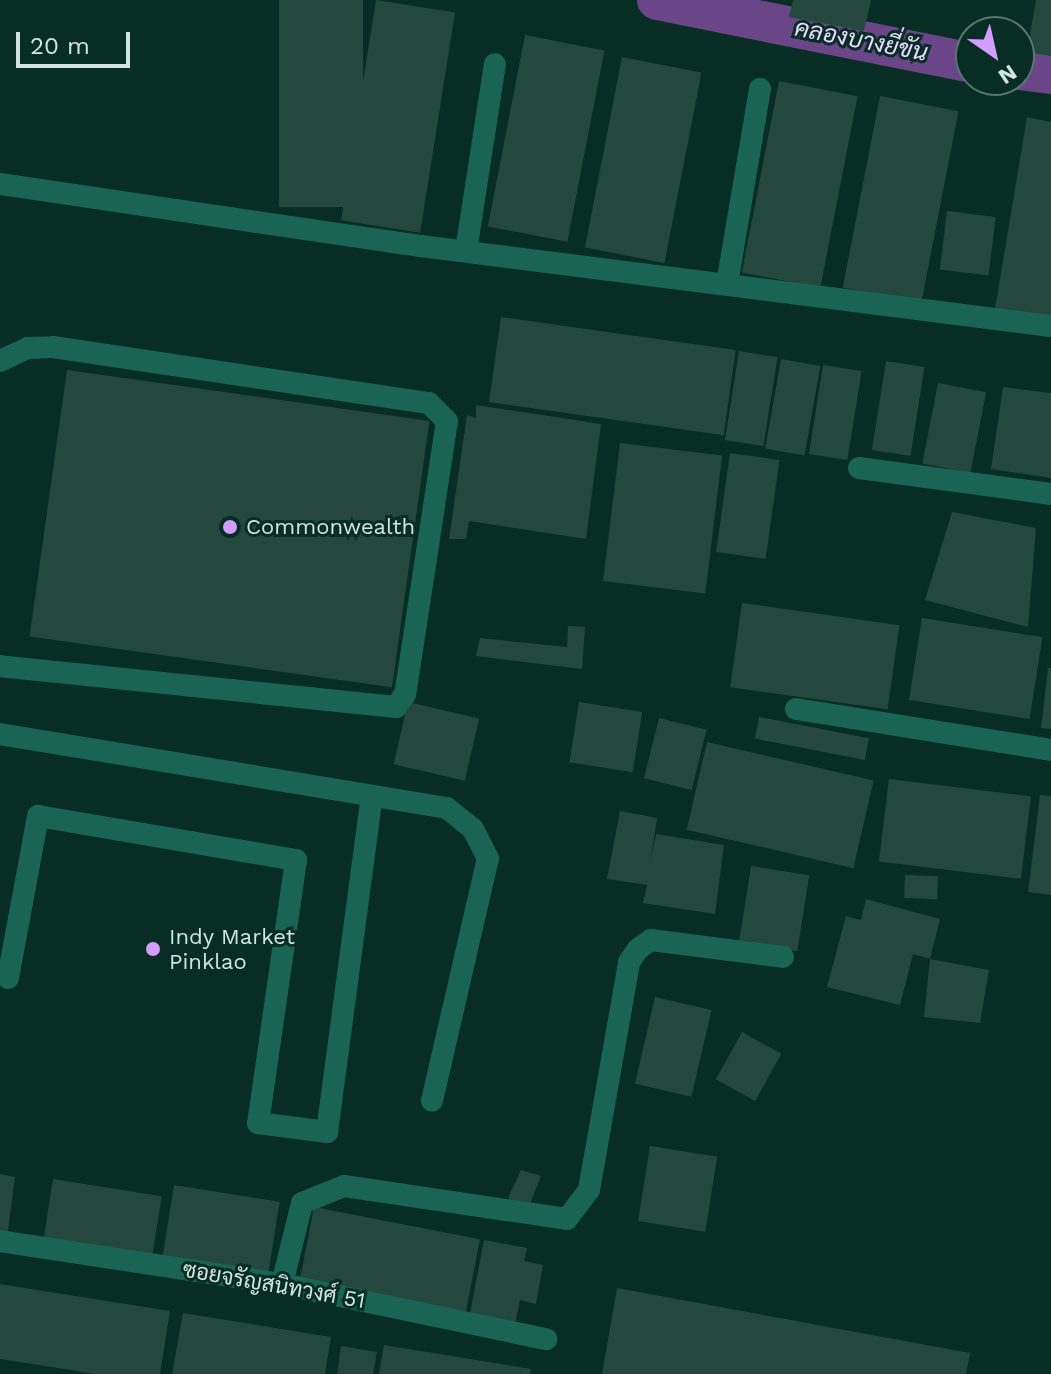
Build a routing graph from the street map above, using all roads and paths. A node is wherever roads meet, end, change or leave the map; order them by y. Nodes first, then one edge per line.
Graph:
1 (495, 64) dead end
2 (760, 89) dead end
3 (0, 184) edge
4 (466, 251) junction
5 (727, 284) junction
6 (1051, 326) edge
7 (0, 361) edge
8 (859, 468) dead end
9 (1051, 494) edge
10 (0, 666) edge
11 (796, 709) dead end
12 (0, 734) edge
13 (1051, 750) edge
14 (372, 796) junction
15 (783, 957) dead end
16 (8, 978) dead end
17 (432, 1101) dead end
18 (0, 1241) edge
19 (282, 1284) junction
20 (546, 1339) dead end

1 - 4 street
2 - 5 street
3 - 4 street
4 - 5 street
5 - 6 street
7 - 10 street
8 - 9 street
11 - 13 street
12 - 14 street
14 - 16 street
14 - 17 street
15 - 19 street
18 - 19 street, ซอยจรัญสนิทวงศ์ 51
19 - 20 street, ซอยจรัญสนิทวงศ์ 51

